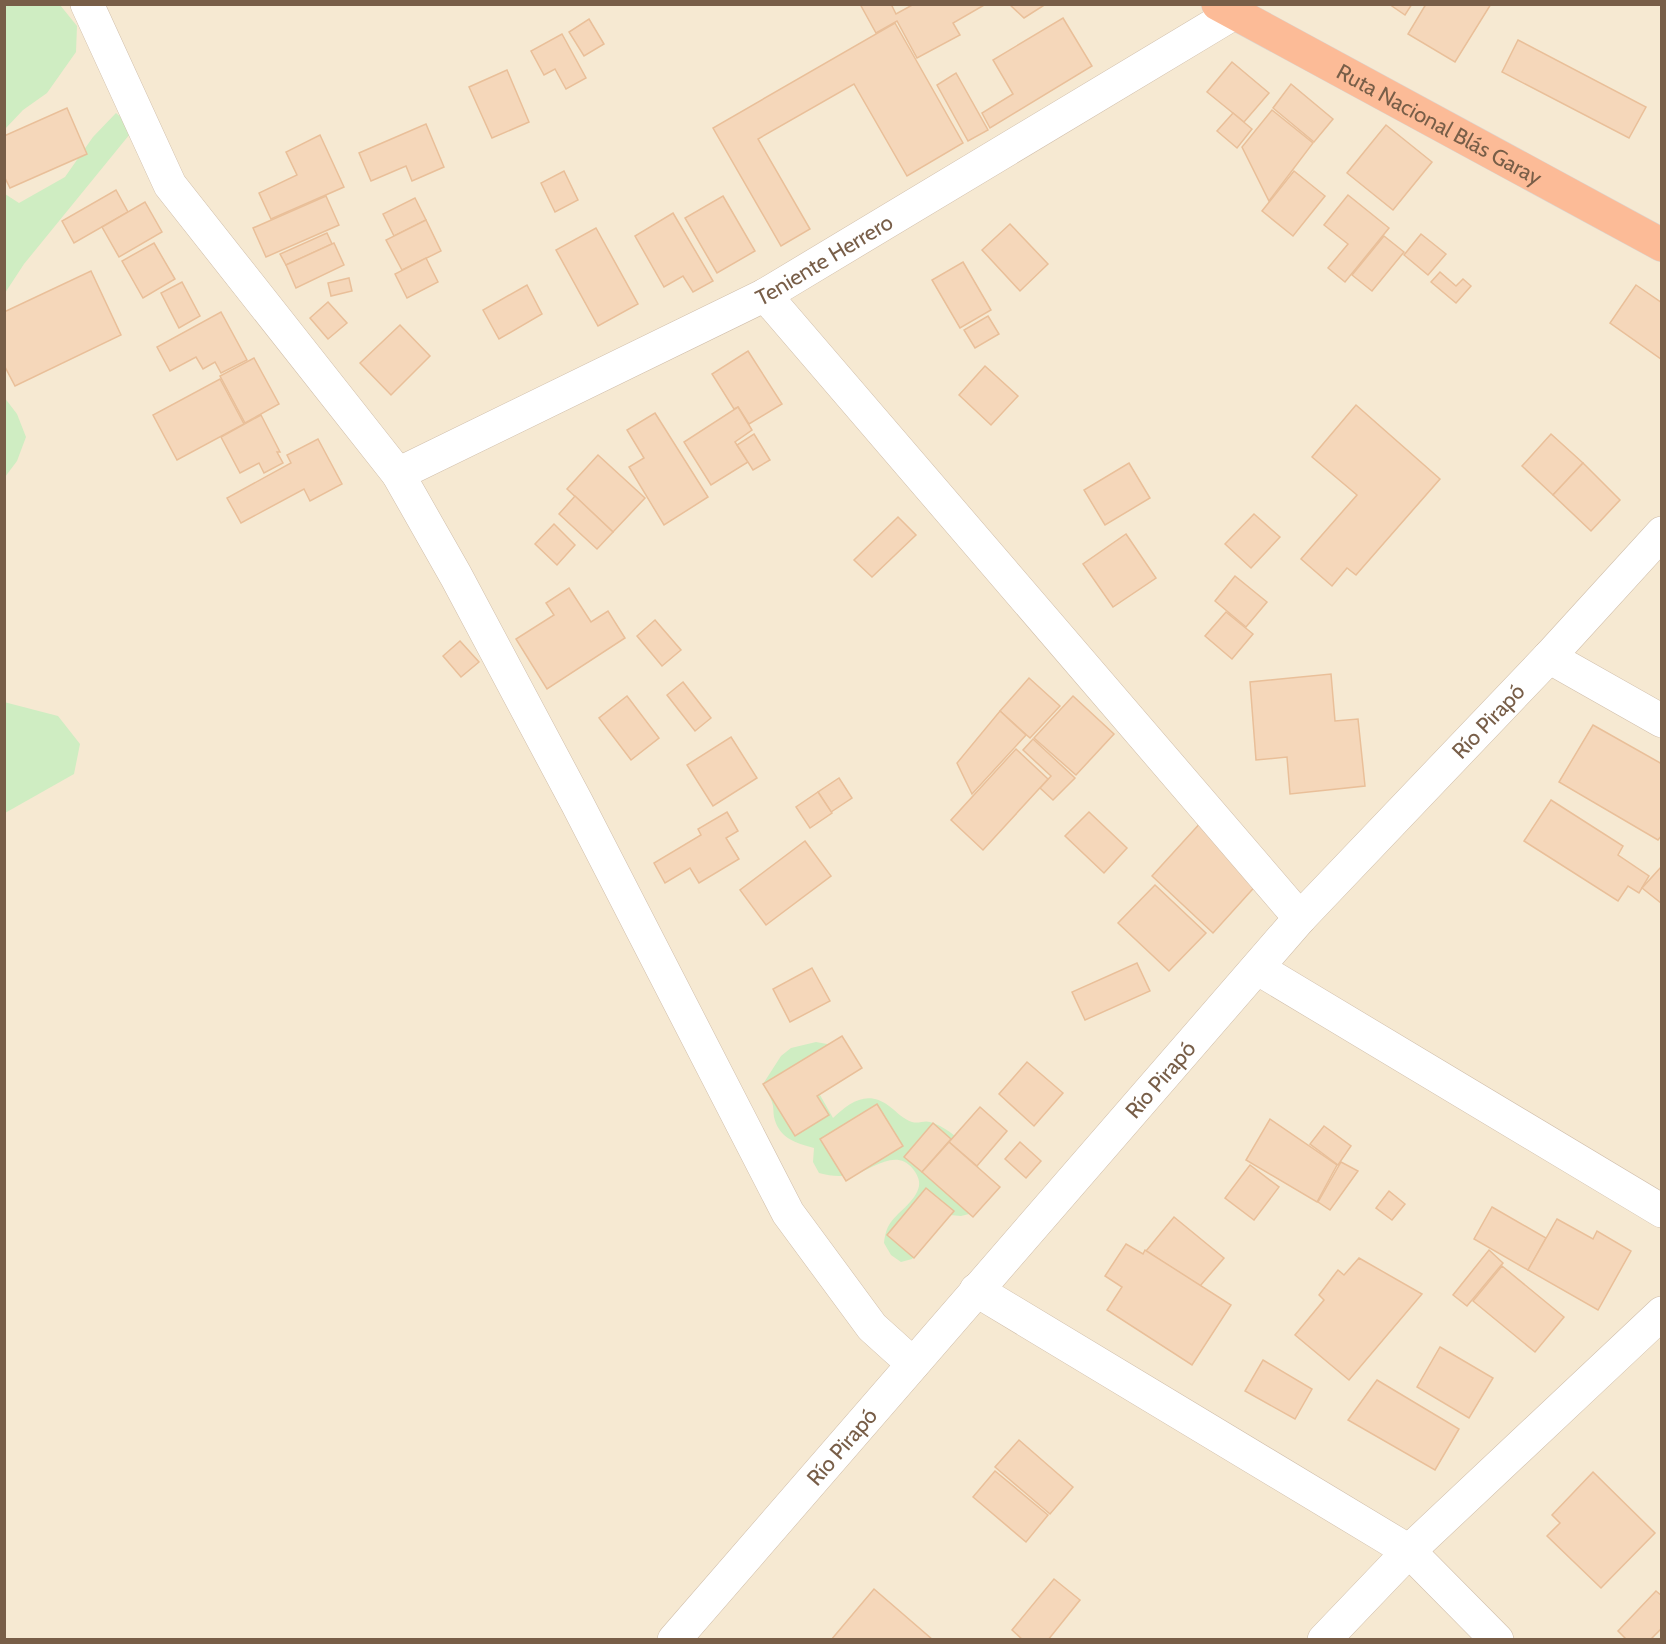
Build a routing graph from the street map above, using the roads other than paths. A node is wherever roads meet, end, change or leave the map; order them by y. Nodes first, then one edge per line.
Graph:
1 (87, 4) edge
2 (1226, 9) edge
3 (1662, 245) edge
4 (765, 295) junction
5 (398, 474) junction
6 (1662, 533) edge
7 (1549, 657) junction
8 (1662, 721) edge
9 (1300, 918) junction
10 (1257, 968) junction
11 (1662, 1211) edge
12 (976, 1290) junction
13 (1662, 1312) edge
14 (913, 1364) junction
15 (1409, 1551) junction
16 (674, 1640) edge
17 (1324, 1640) edge
18 (1497, 1640) edge

1 - 5 street
2 - 3 highway, Ruta Nacional Blás Garay
2 - 4 street, Teniente Herrero
4 - 5 street, Teniente Herrero
4 - 9 street
5 - 14 street
6 - 7 street, Río Pirapó
7 - 8 street
7 - 9 street, Río Pirapó
9 - 10 street, Río Pirapó
10 - 11 street
10 - 12 street, Río Pirapó
12 - 14 street, Río Pirapó
12 - 15 street
13 - 15 street
14 - 16 street, Río Pirapó
15 - 17 street
15 - 18 street

